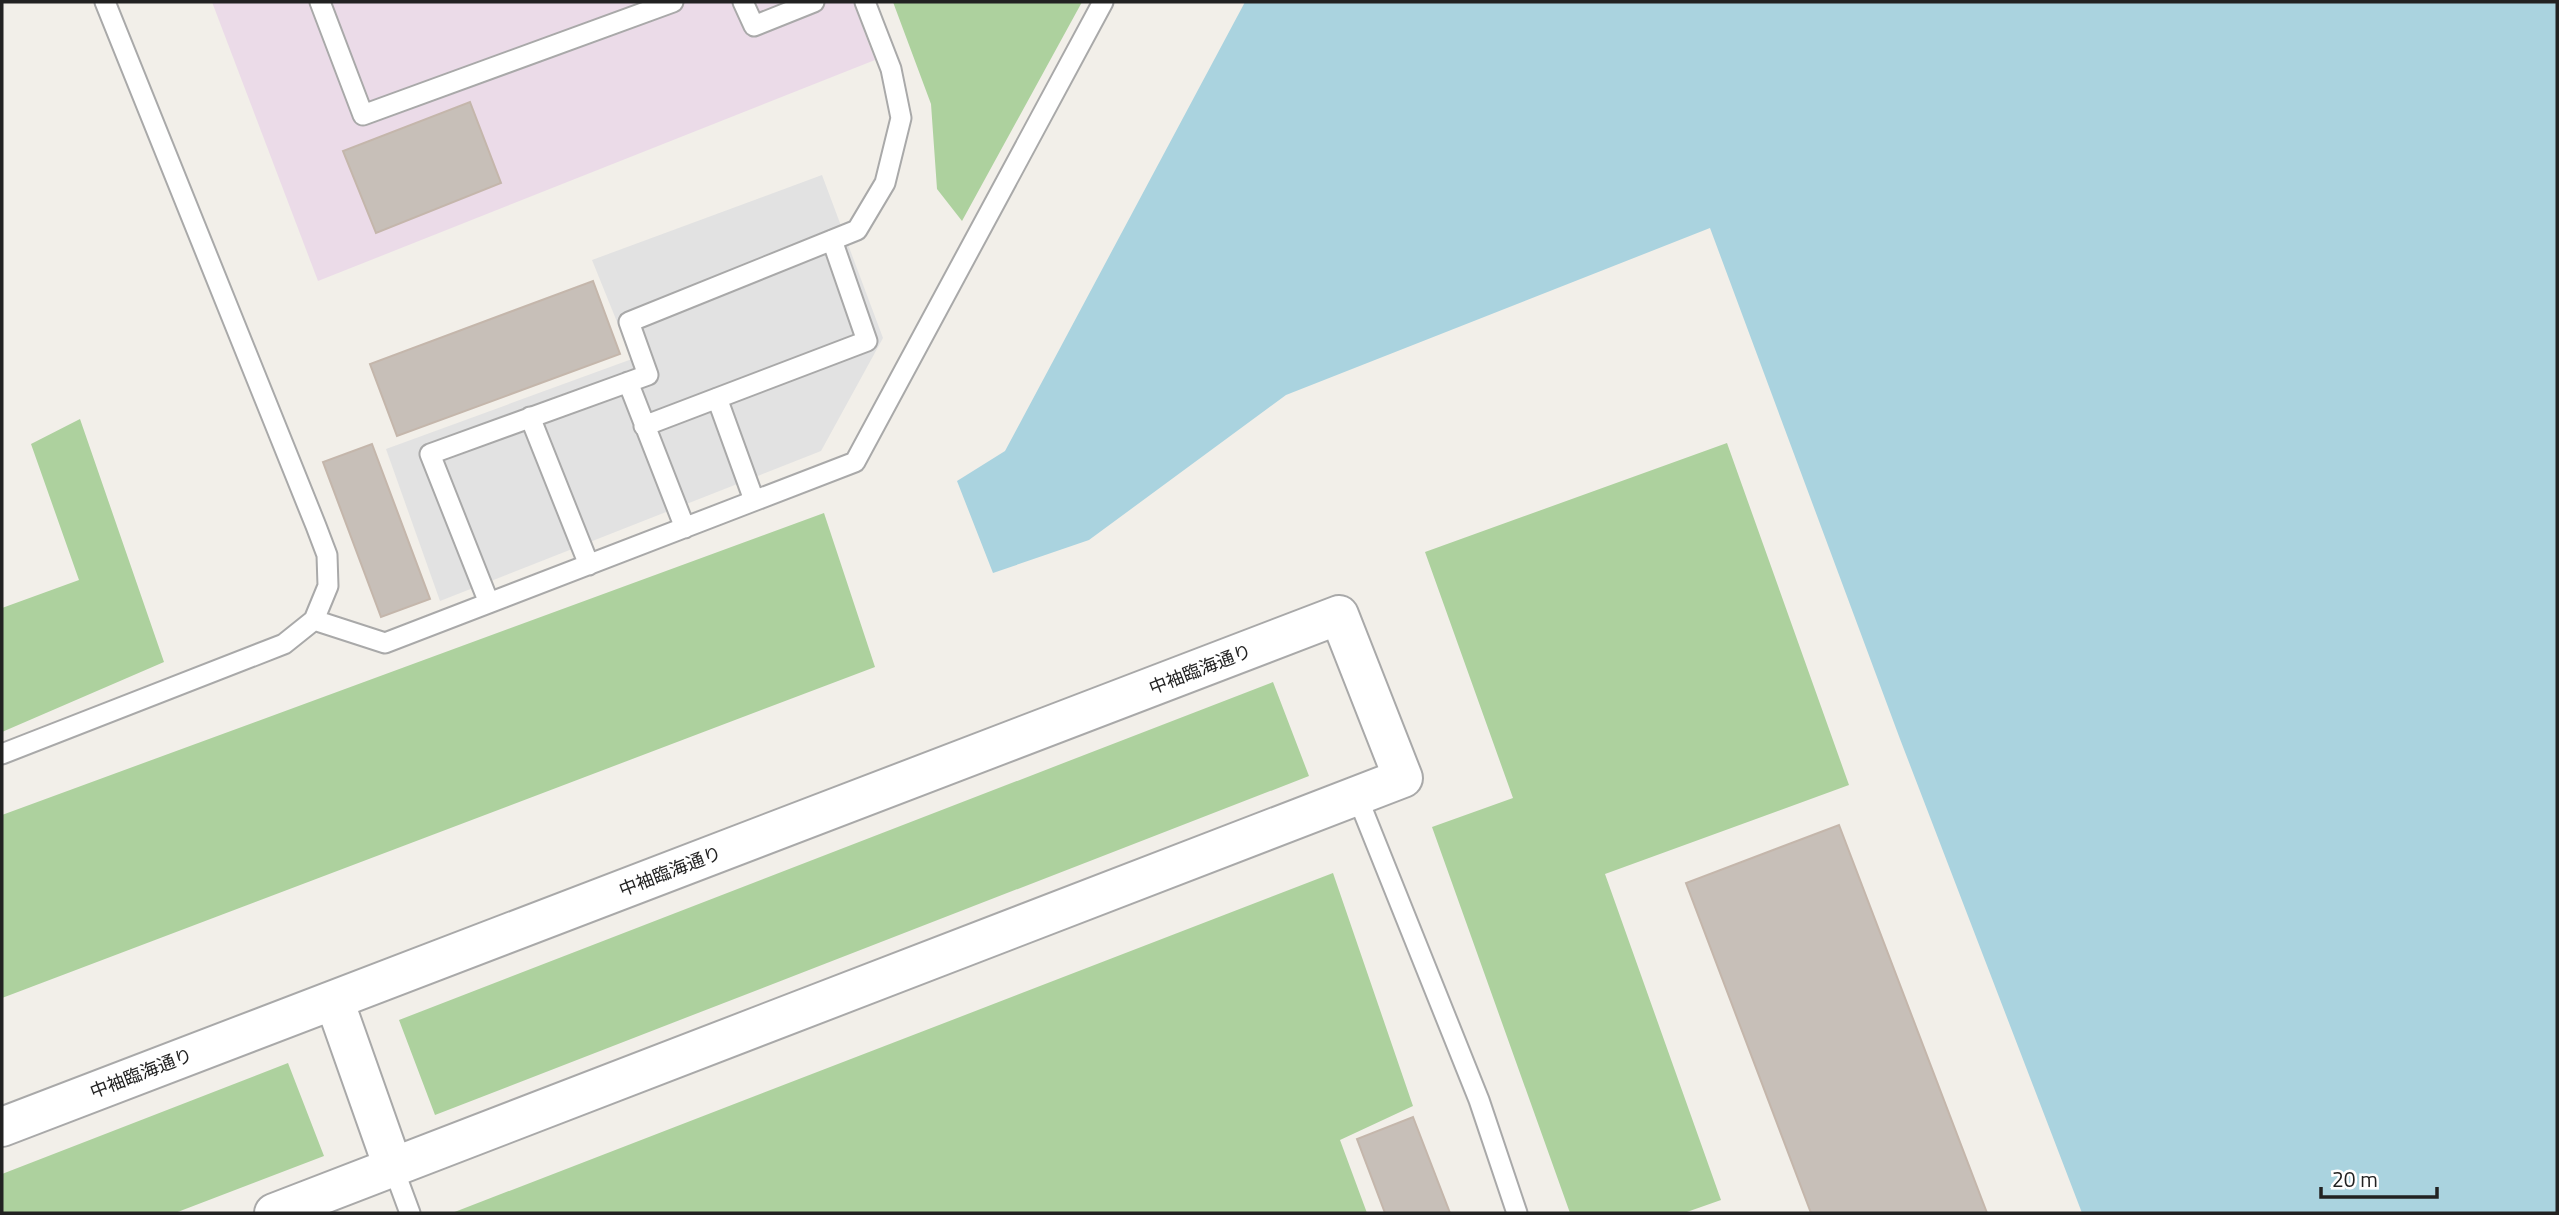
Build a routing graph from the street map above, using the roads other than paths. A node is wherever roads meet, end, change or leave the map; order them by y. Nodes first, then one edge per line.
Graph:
1 (105, 2) edge
2 (320, 2) edge
3 (673, 2) edge
4 (743, 2) edge
5 (814, 2) edge
6 (865, 2) edge
7 (1103, 2) edge
8 (832, 240) junction
9 (628, 382) junction
10 (717, 398) junction
11 (530, 417) junction
12 (644, 426) junction
13 (754, 500) junction
14 (685, 528) junction
15 (589, 565) junction
16 (489, 603) junction
17 (314, 620) junction
18 (2, 754) edge
19 (1357, 796) junction
20 (334, 1000) junction
21 (2, 1127) edge
22 (393, 1167) junction
23 (274, 1213) edge
24 (410, 1213) edge
25 (1517, 1213) edge

1 - 17 lane
2 - 3 lane
4 - 5 lane
6 - 8 lane
7 - 13 lane
8 - 9 lane
8 - 10 lane
9 - 11 lane
9 - 12 lane
10 - 12 lane
10 - 13 lane
11 - 15 lane
11 - 16 lane
12 - 14 lane
13 - 14 lane
14 - 15 lane
15 - 16 lane
16 - 17 lane
17 - 18 lane
19 - 20 street, 中袖臨海通り
19 - 22 street
19 - 25 lane
20 - 21 street, 中袖臨海通り
20 - 22 street
22 - 23 street
22 - 24 lane

